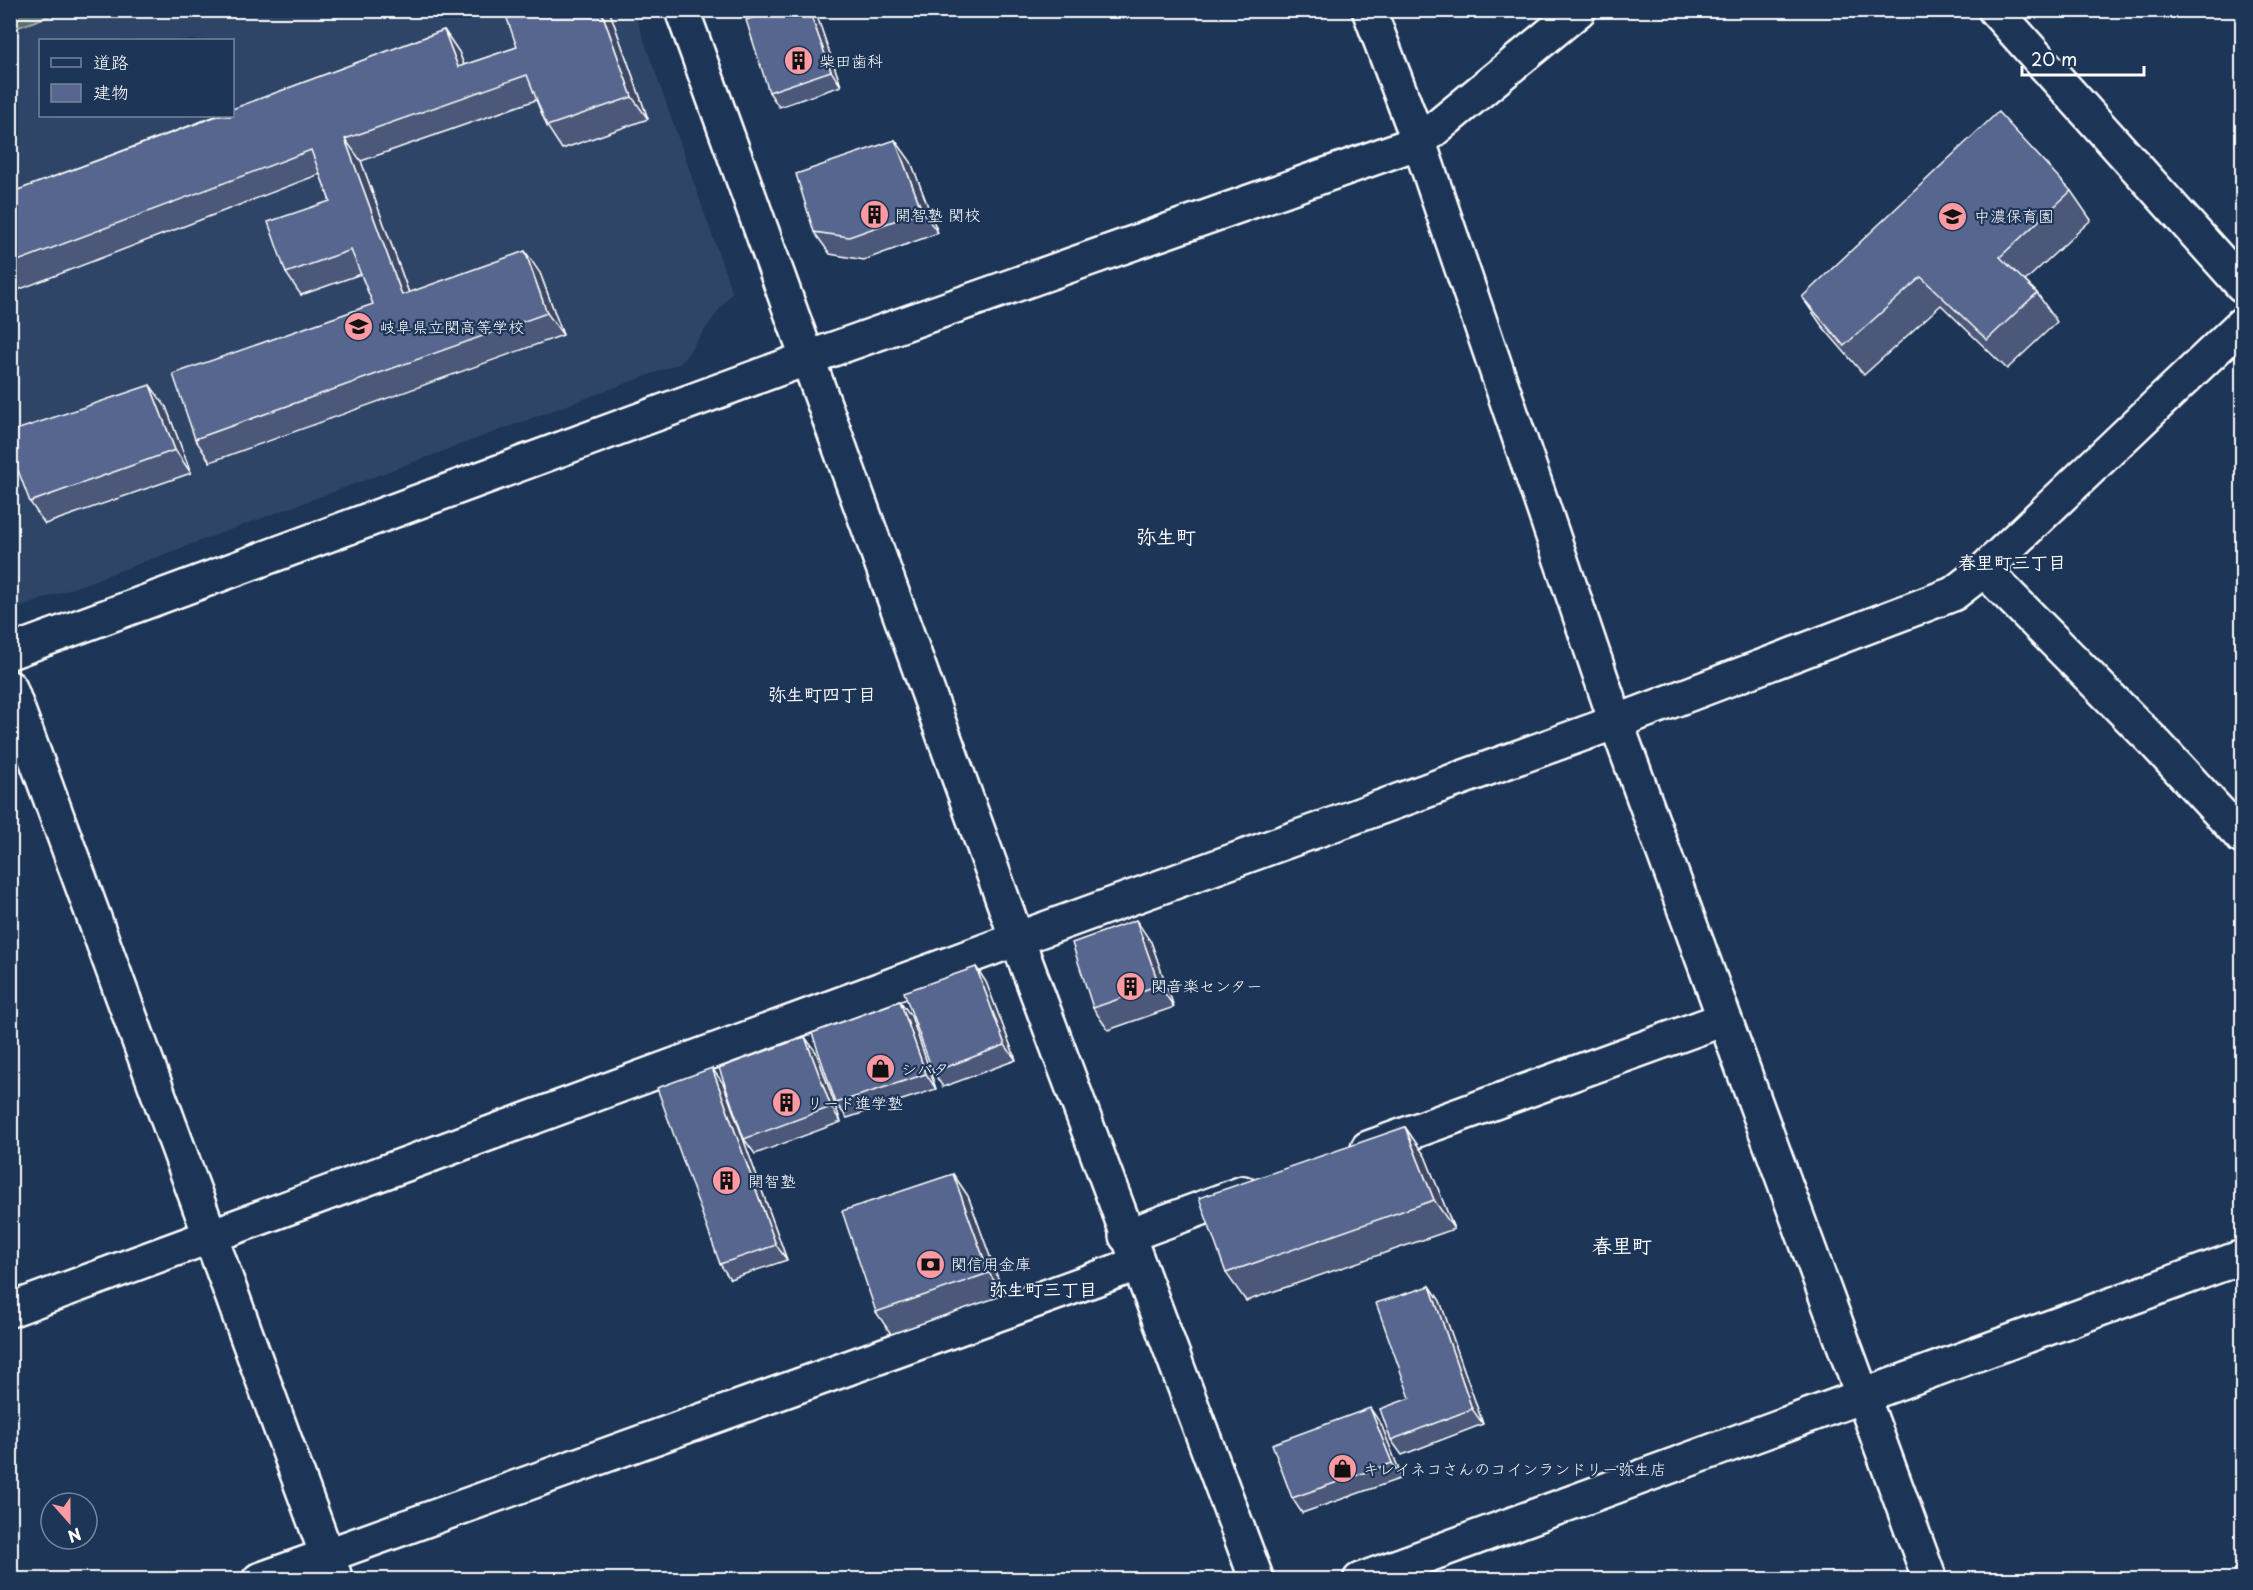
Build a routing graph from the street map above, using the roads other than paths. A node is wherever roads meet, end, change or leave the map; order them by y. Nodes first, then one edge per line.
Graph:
1 (682, 10) edge
2 (1369, 10) edge
3 (1579, 10) edge
4 (1995, 10) edge
5 (1419, 141) junction
6 (2242, 285) edge
7 (2242, 324) edge
8 (808, 358) junction
9 (1984, 570) junction
10 (10, 652) edge
11 (10, 688) edge
12 (1616, 722) junction
13 (2242, 837) edge
14 (1017, 939) junction
15 (1724, 1019) junction
16 (1337, 1160) edge
17 (1270, 1184) edge
18 (211, 1237) junction
19 (1132, 1250) junction
20 (2242, 1257) edge
21 (10, 1310) edge
22 (1862, 1396) junction
23 (332, 1567) edge
24 (259, 1580) edge
25 (1257, 1580) edge
26 (1360, 1580) edge
27 (1929, 1580) edge

1 - 8 street
2 - 5 street
3 - 5 street
4 - 6 street
5 - 8 street
5 - 12 street
7 - 9 street
8 - 10 street
8 - 14 street
9 - 12 street
9 - 13 street
11 - 18 street
12 - 14 street
12 - 15 street
14 - 18 street
14 - 19 street
15 - 16 street
15 - 22 street
17 - 19 street
18 - 21 street
18 - 23 street
19 - 23 street
19 - 25 street
20 - 22 street
22 - 26 street
22 - 27 street
23 - 24 street

